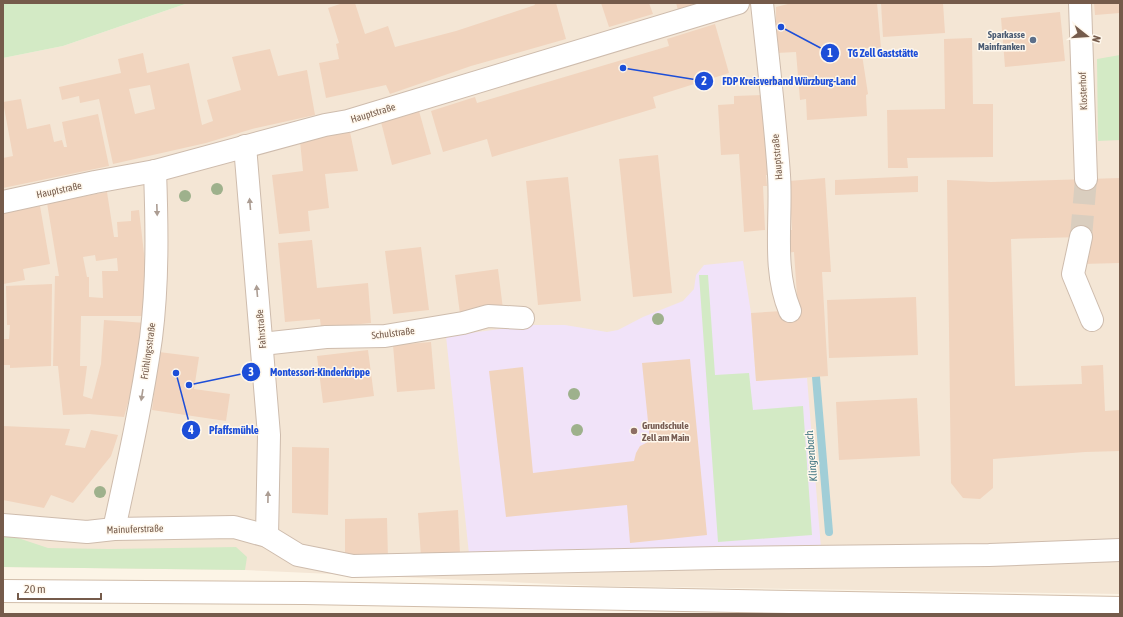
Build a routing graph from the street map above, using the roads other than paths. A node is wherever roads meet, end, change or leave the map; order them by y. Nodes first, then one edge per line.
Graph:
1 (738, 3) edge
2 (762, 3) edge
3 (1080, 3) edge
4 (245, 146) junction
5 (156, 171) junction
6 (1086, 179) tunnel mouth
7 (3, 202) edge
8 (1081, 237) tunnel mouth
9 (790, 311) dead end
10 (523, 318) dead end
11 (1092, 320) dead end
12 (262, 344) junction
13 (3, 525) edge
14 (114, 528) junction
15 (267, 536) junction
16 (1120, 550) edge
17 (3, 590) edge
18 (1120, 608) edge

1 - 4 street, Hauptstraße
2 - 9 street, Hauptstraße
3 - 6 street, Klosterhof
4 - 5 street, Hauptstraße
12 -> 4 street, Fahrstraße
5 - 7 street, Hauptstraße
5 -> 14 street, Frühlingsstraße
8 - 11 street
10 - 12 street, Schulstraße
15 -> 12 street, Fahrstraße
13 - 14 street, Mainuferstraße
14 - 15 street, Mainuferstraße
15 - 16 street, Mainuferstraße
17 - 18 street

